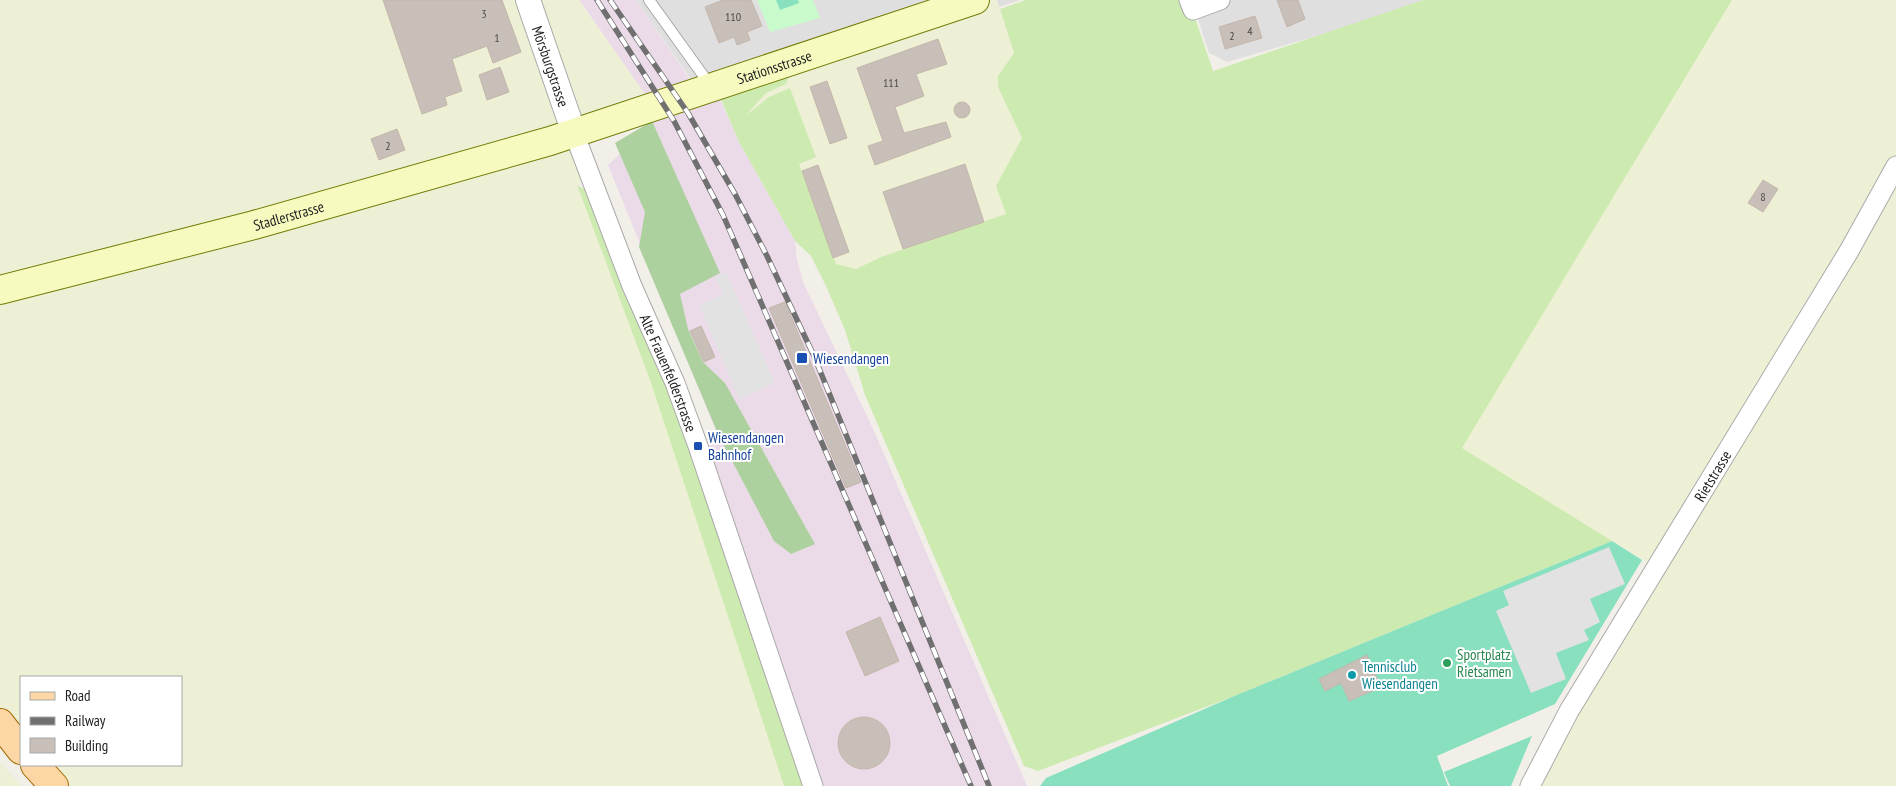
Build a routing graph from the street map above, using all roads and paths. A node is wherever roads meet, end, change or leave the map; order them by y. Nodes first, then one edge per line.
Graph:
1 (528, 0) edge
2 (649, 0) edge
3 (975, 0) edge
4 (1189, 0) edge
5 (1220, 0) edge
6 (705, 78) dead end
7 (574, 133) junction
8 (1896, 166) edge
9 (0, 290) edge
10 (0, 723) edge
11 (20, 749) edge
12 (36, 766) edge
13 (54, 786) edge
14 (813, 786) edge
15 (1530, 786) edge

1 - 7 street, Mörsburgstrasse
2 - 6 lane
3 - 7 main road, Stationsstrasse
4 - 5 street
7 - 9 main road, Stadlerstrasse
7 - 14 street, Alte Frauenfelderstrasse
8 - 15 street, Rietstrasse
10 - 11 main road
12 - 13 main road

